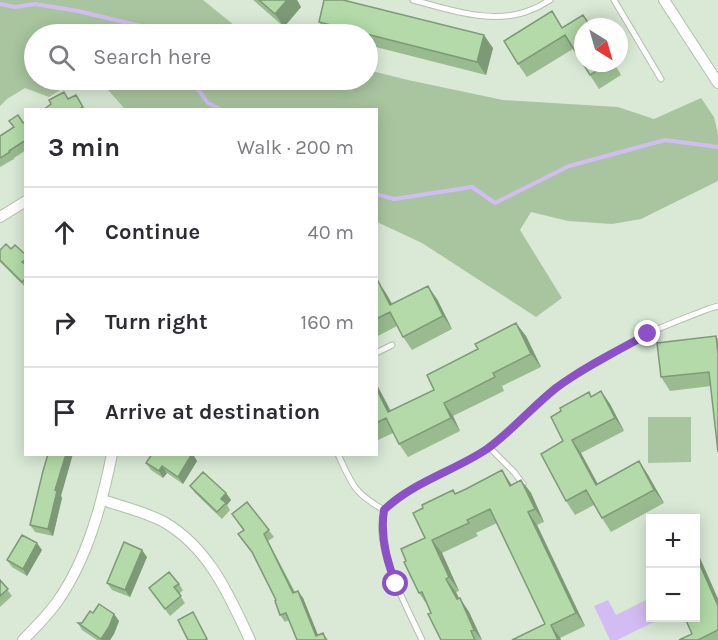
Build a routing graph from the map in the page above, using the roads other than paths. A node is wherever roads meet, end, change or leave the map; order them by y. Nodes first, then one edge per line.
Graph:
1 (413, 0) edge
2 (550, 0) edge
3 (614, 0) edge
4 (664, 0) edge
5 (661, 79) dead end
6 (718, 83) edge
7 (24, 202) edge
8 (0, 217) edge
9 (718, 306) edge
10 (392, 345) dead end
11 (378, 352) edge
12 (489, 447) junction
13 (112, 456) edge
14 (339, 456) edge
15 (523, 484) edge
16 (102, 500) junction
17 (384, 510) junction
18 (23, 640) edge
19 (250, 640) edge
20 (422, 640) edge

1 - 2 lane
3 - 5 lane
4 - 6 street
7 - 8 street
9 - 12 lane
10 - 11 lane
12 - 15 lane
12 - 17 lane
13 - 16 street
14 - 17 lane
16 - 18 street
16 - 19 street
17 - 20 lane

